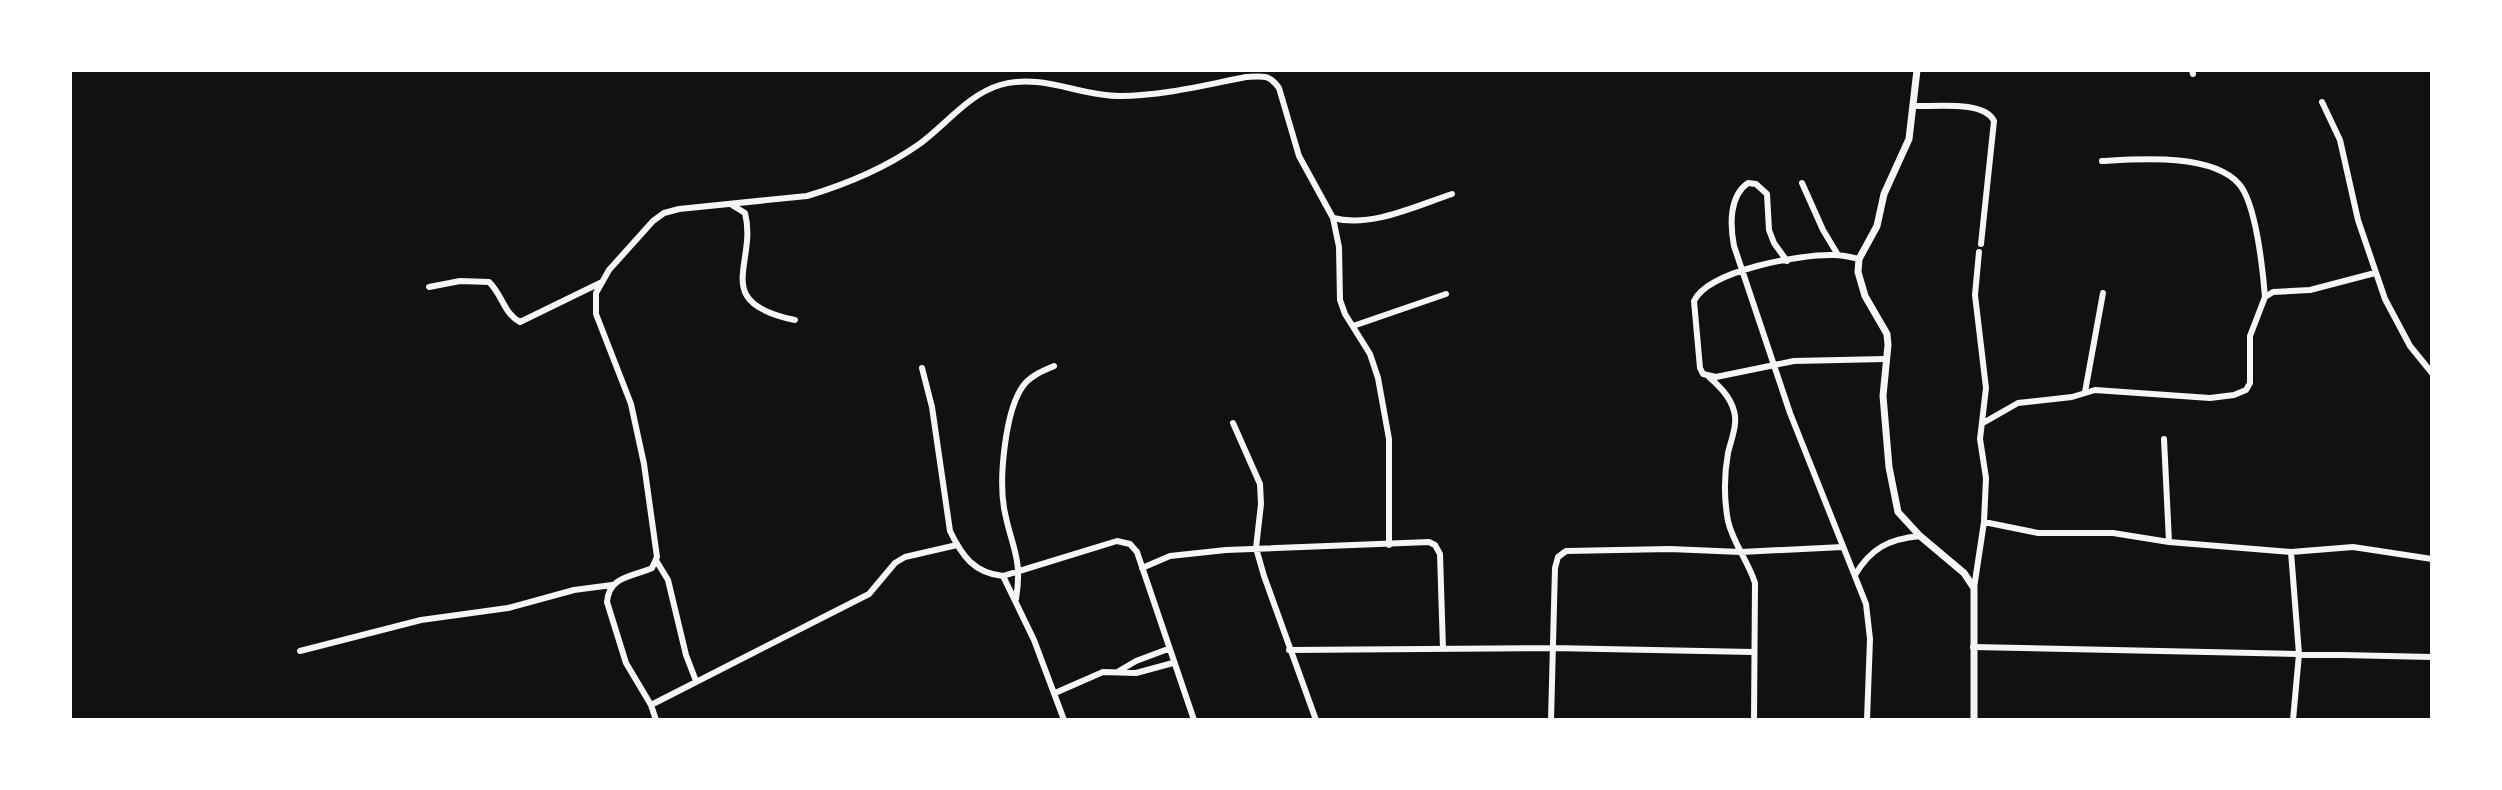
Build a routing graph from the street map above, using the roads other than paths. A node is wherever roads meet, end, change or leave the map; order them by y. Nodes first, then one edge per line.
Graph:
1 (1917, 70) edge
2 (2322, 102) dead end
3 (1913, 106) junction
4 (2102, 161) dead end
5 (1802, 183) dead end
6 (1452, 194) dead end
7 (729, 203) junction
8 (1333, 218) junction
9 (1838, 255) junction
10 (1859, 259) junction
11 (1787, 261) junction
12 (1743, 271) junction
13 (2375, 273) junction
14 (600, 283) junction
15 (429, 287) dead end
16 (2103, 293) dead end
17 (1446, 294) dead end
18 (2265, 297) junction
19 (795, 320) dead end
20 (1353, 326) junction
21 (1885, 359) junction
22 (1054, 366) dead end
23 (1773, 366) junction
24 (922, 368) dead end
25 (2432, 373) edge
26 (1709, 377) junction
27 (2085, 392) junction
28 (1233, 423) dead end
29 (1983, 423) junction
30 (2164, 439) dead end
31 (1984, 522) junction
32 (1920, 536) junction
33 (2169, 542) junction
34 (957, 545) junction
35 (1389, 545) junction
36 (1843, 547) junction
37 (1256, 548) junction
38 (1741, 552) junction
39 (2291, 552) junction
40 (2432, 559) edge
41 (657, 562) junction
42 (1142, 568) junction
43 (1020, 572) junction
44 (1855, 575) junction
45 (1003, 576) junction
46 (612, 585) junction
47 (1974, 588) junction
48 (1016, 599) junction
49 (1973, 647) junction
50 (1552, 648) junction
51 (1168, 649) junction
52 (1443, 649) junction
53 (1289, 650) junction
54 (300, 651) dead end
55 (1753, 652) junction
56 (2299, 654) junction
57 (2432, 657) edge
58 (1173, 663) junction
59 (1119, 671) junction
60 (696, 681) junction
61 (1055, 693) junction
62 (651, 705) junction
63 (656, 720) edge
64 (1064, 720) edge
65 (1194, 720) edge
66 (1316, 720) edge
67 (1551, 720) edge
68 (1754, 720) edge
69 (1867, 720) edge
70 (1974, 720) edge
71 (2293, 720) edge

1 - 3 street
2 - 13 street
3 - 10 street
3 - 29 street
4 - 18 street
5 - 9 street
6 - 8 street
7 - 8 street
7 - 14 street
7 - 19 street
8 - 20 street
9 - 10 street
9 - 11 street
10 - 21 street
11 - 12 street
11 - 12 street
12 - 23 street
12 - 26 street
13 - 18 street
13 - 25 street
14 - 15 street
14 - 41 street
16 - 27 street
17 - 20 street
18 - 27 street
20 - 35 street
21 - 23 street
21 - 32 street
22 - 43 street
23 - 26 street
23 - 36 street
24 - 34 street
26 - 38 street
27 - 29 street
28 - 37 street
29 - 31 street
30 - 33 street
31 - 33 street
31 - 47 street
32 - 44 street
32 - 47 street
33 - 39 street
34 - 45 street
34 - 60 street
35 - 37 street
35 - 52 street
36 - 38 street
36 - 44 street
37 - 42 street
37 - 53 street
38 - 50 street
38 - 55 street
39 - 40 street
39 - 56 street
41 - 46 street
41 - 60 street
42 - 43 street
42 - 51 street
43 - 45 street
43 - 48 street
44 - 69 street
45 - 48 street
46 - 54 street
46 - 62 street
47 - 49 street
48 - 61 street
49 - 56 street
49 - 70 street
50 - 52 street
50 - 55 street
50 - 67 street
51 - 58 street
51 - 59 street
52 - 53 street
53 - 66 street
55 - 68 street
56 - 57 street
56 - 71 street
58 - 59 street
58 - 65 street
59 - 61 street
60 - 62 street
61 - 64 street
62 - 63 street

